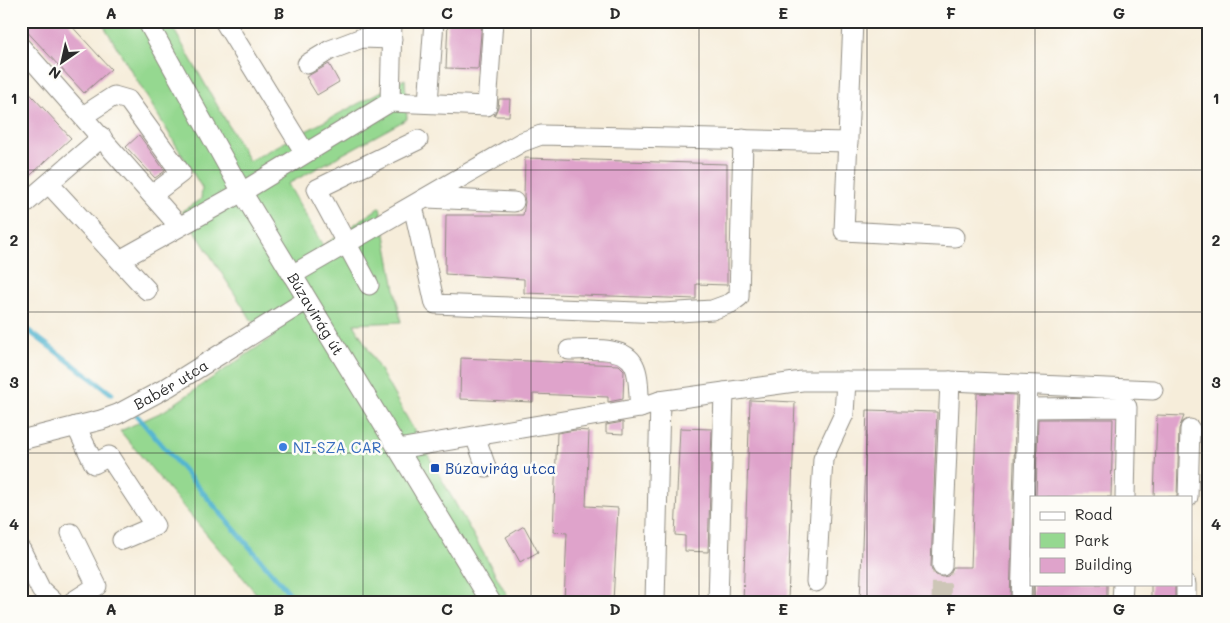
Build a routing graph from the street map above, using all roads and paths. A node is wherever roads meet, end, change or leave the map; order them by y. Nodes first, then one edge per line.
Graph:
1 (148, 21) edge
2 (224, 21) edge
3 (434, 21) edge
4 (493, 21) edge
5 (853, 21) edge
6 (392, 30) edge
7 (21, 47) edge
8 (308, 64) dead end
9 (390, 102) junction
10 (428, 103) junction
11 (83, 116) junction
12 (102, 137) junction
13 (743, 139) junction
14 (418, 140) dead end
15 (848, 142) junction
16 (305, 153) junction
17 (49, 184) junction
18 (242, 192) junction
19 (152, 195) junction
20 (420, 202) junction
21 (514, 202) dead end
22 (21, 207) edge
23 (180, 226) junction
24 (955, 237) dead end
25 (348, 244) junction
26 (120, 260) junction
27 (292, 275) junction
28 (369, 284) dead end
29 (147, 290) dead end
30 (307, 300) junction
31 (569, 350) dead end
32 (846, 381) junction
33 (950, 381) junction
34 (1028, 385) junction
35 (1153, 390) dead end
36 (724, 392) junction
37 (660, 401) junction
38 (640, 408) junction
39 (1027, 408) junction
40 (76, 426) junction
41 (1190, 429) dead end
42 (475, 436) junction
43 (21, 440) edge
44 (398, 449) junction
45 (486, 467) dead end
46 (1125, 496) edge
47 (1188, 496) edge
48 (71, 533) dead end
49 (122, 540) dead end
50 (21, 550) edge
51 (942, 566) tunnel mouth
52 (816, 582) dead end
53 (1123, 586) edge
54 (1186, 586) edge
55 (54, 602) edge
56 (72, 602) edge
57 (491, 602) edge
58 (655, 602) edge
59 (718, 602) edge
60 (1021, 602) edge
61 (1122, 602) edge
62 (1186, 602) edge

1 - 18 street, Búzavirág út
2 - 16 street
3 - 10 street
4 - 10 street
5 - 15 street
6 - 8 street
6 - 9 street
7 - 11 street
9 - 10 street
9 - 16 street
11 - 12 street
11 - 19 street
12 - 17 street
12 - 19 street
13 - 15 street
13 - 20 street
13 - 20 street
14 - 25 street
15 - 24 street
16 - 18 street
17 - 22 street
17 - 26 street
18 - 23 street
18 - 27 street, Búzavirág út
19 - 23 street
20 - 21 street
20 - 25 street
23 - 26 street
25 - 27 street
25 - 28 street
26 - 29 street
27 - 30 street, Búzavirág út
30 - 40 street, Babér utca
30 - 44 street, Búzavirág út
31 - 38 street
32 - 33 street
32 - 36 street
32 - 52 street
33 - 34 street
33 - 51 street
34 - 35 street
34 - 39 street
36 - 37 street
36 - 59 street
37 - 38 street
37 - 58 street
38 - 42 street
39 - 46 street
39 - 60 street
40 - 43 street, Babér utca
40 - 49 street
41 - 47 street
42 - 44 street
42 - 45 street
44 - 57 street, Búzavirág út
48 - 56 street
50 - 55 street
53 - 61 street
54 - 62 street

